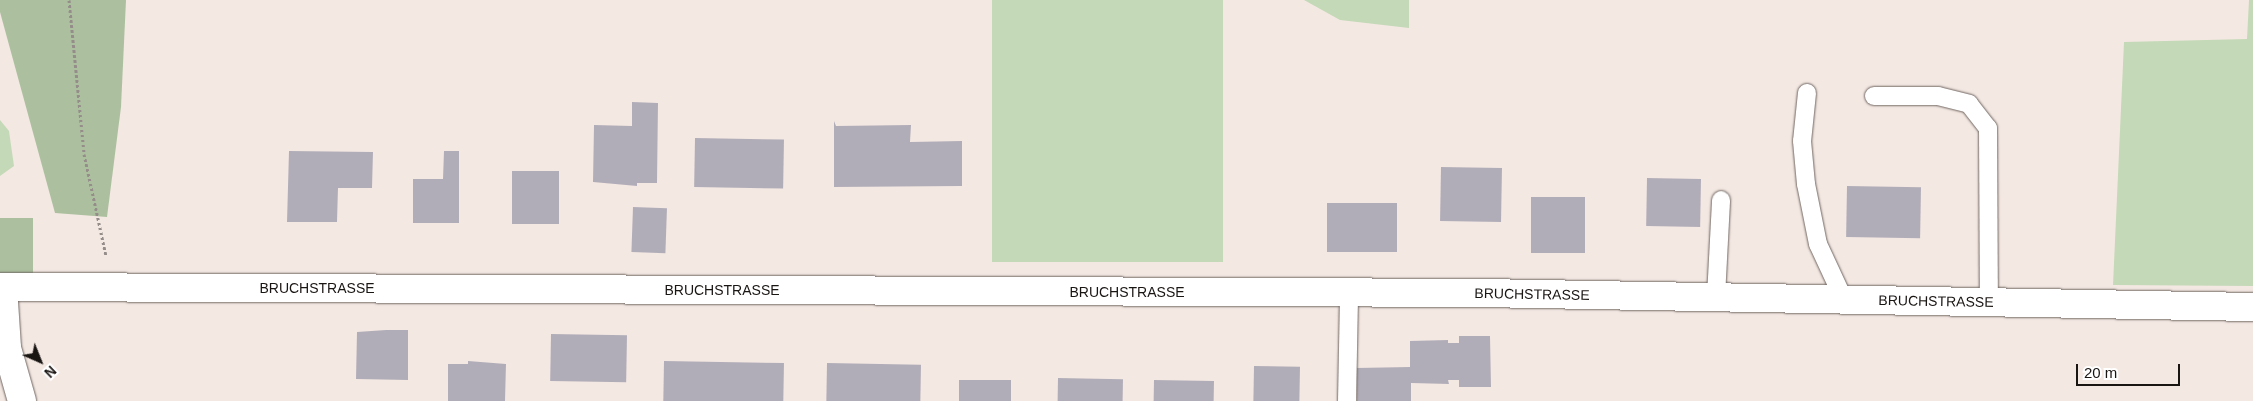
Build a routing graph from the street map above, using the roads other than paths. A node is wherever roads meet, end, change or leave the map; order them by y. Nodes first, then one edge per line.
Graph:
1 (1807, 93) dead end
2 (1874, 96) dead end
3 (1721, 200) dead end
4 (2, 287) edge
5 (1349, 292) junction
6 (1716, 297) junction
7 (1844, 300) junction
8 (1988, 302) junction
9 (2253, 307) edge
10 (22, 401) edge
11 (1347, 401) edge

1 - 7 lane
2 - 8 lane
3 - 6 lane
4 - 5 street, BRUCHSTRASSE
4 - 10 street
5 - 6 street, BRUCHSTRASSE
5 - 11 lane
6 - 7 street, BRUCHSTRASSE
7 - 8 street, BRUCHSTRASSE
8 - 9 street, BRUCHSTRASSE

